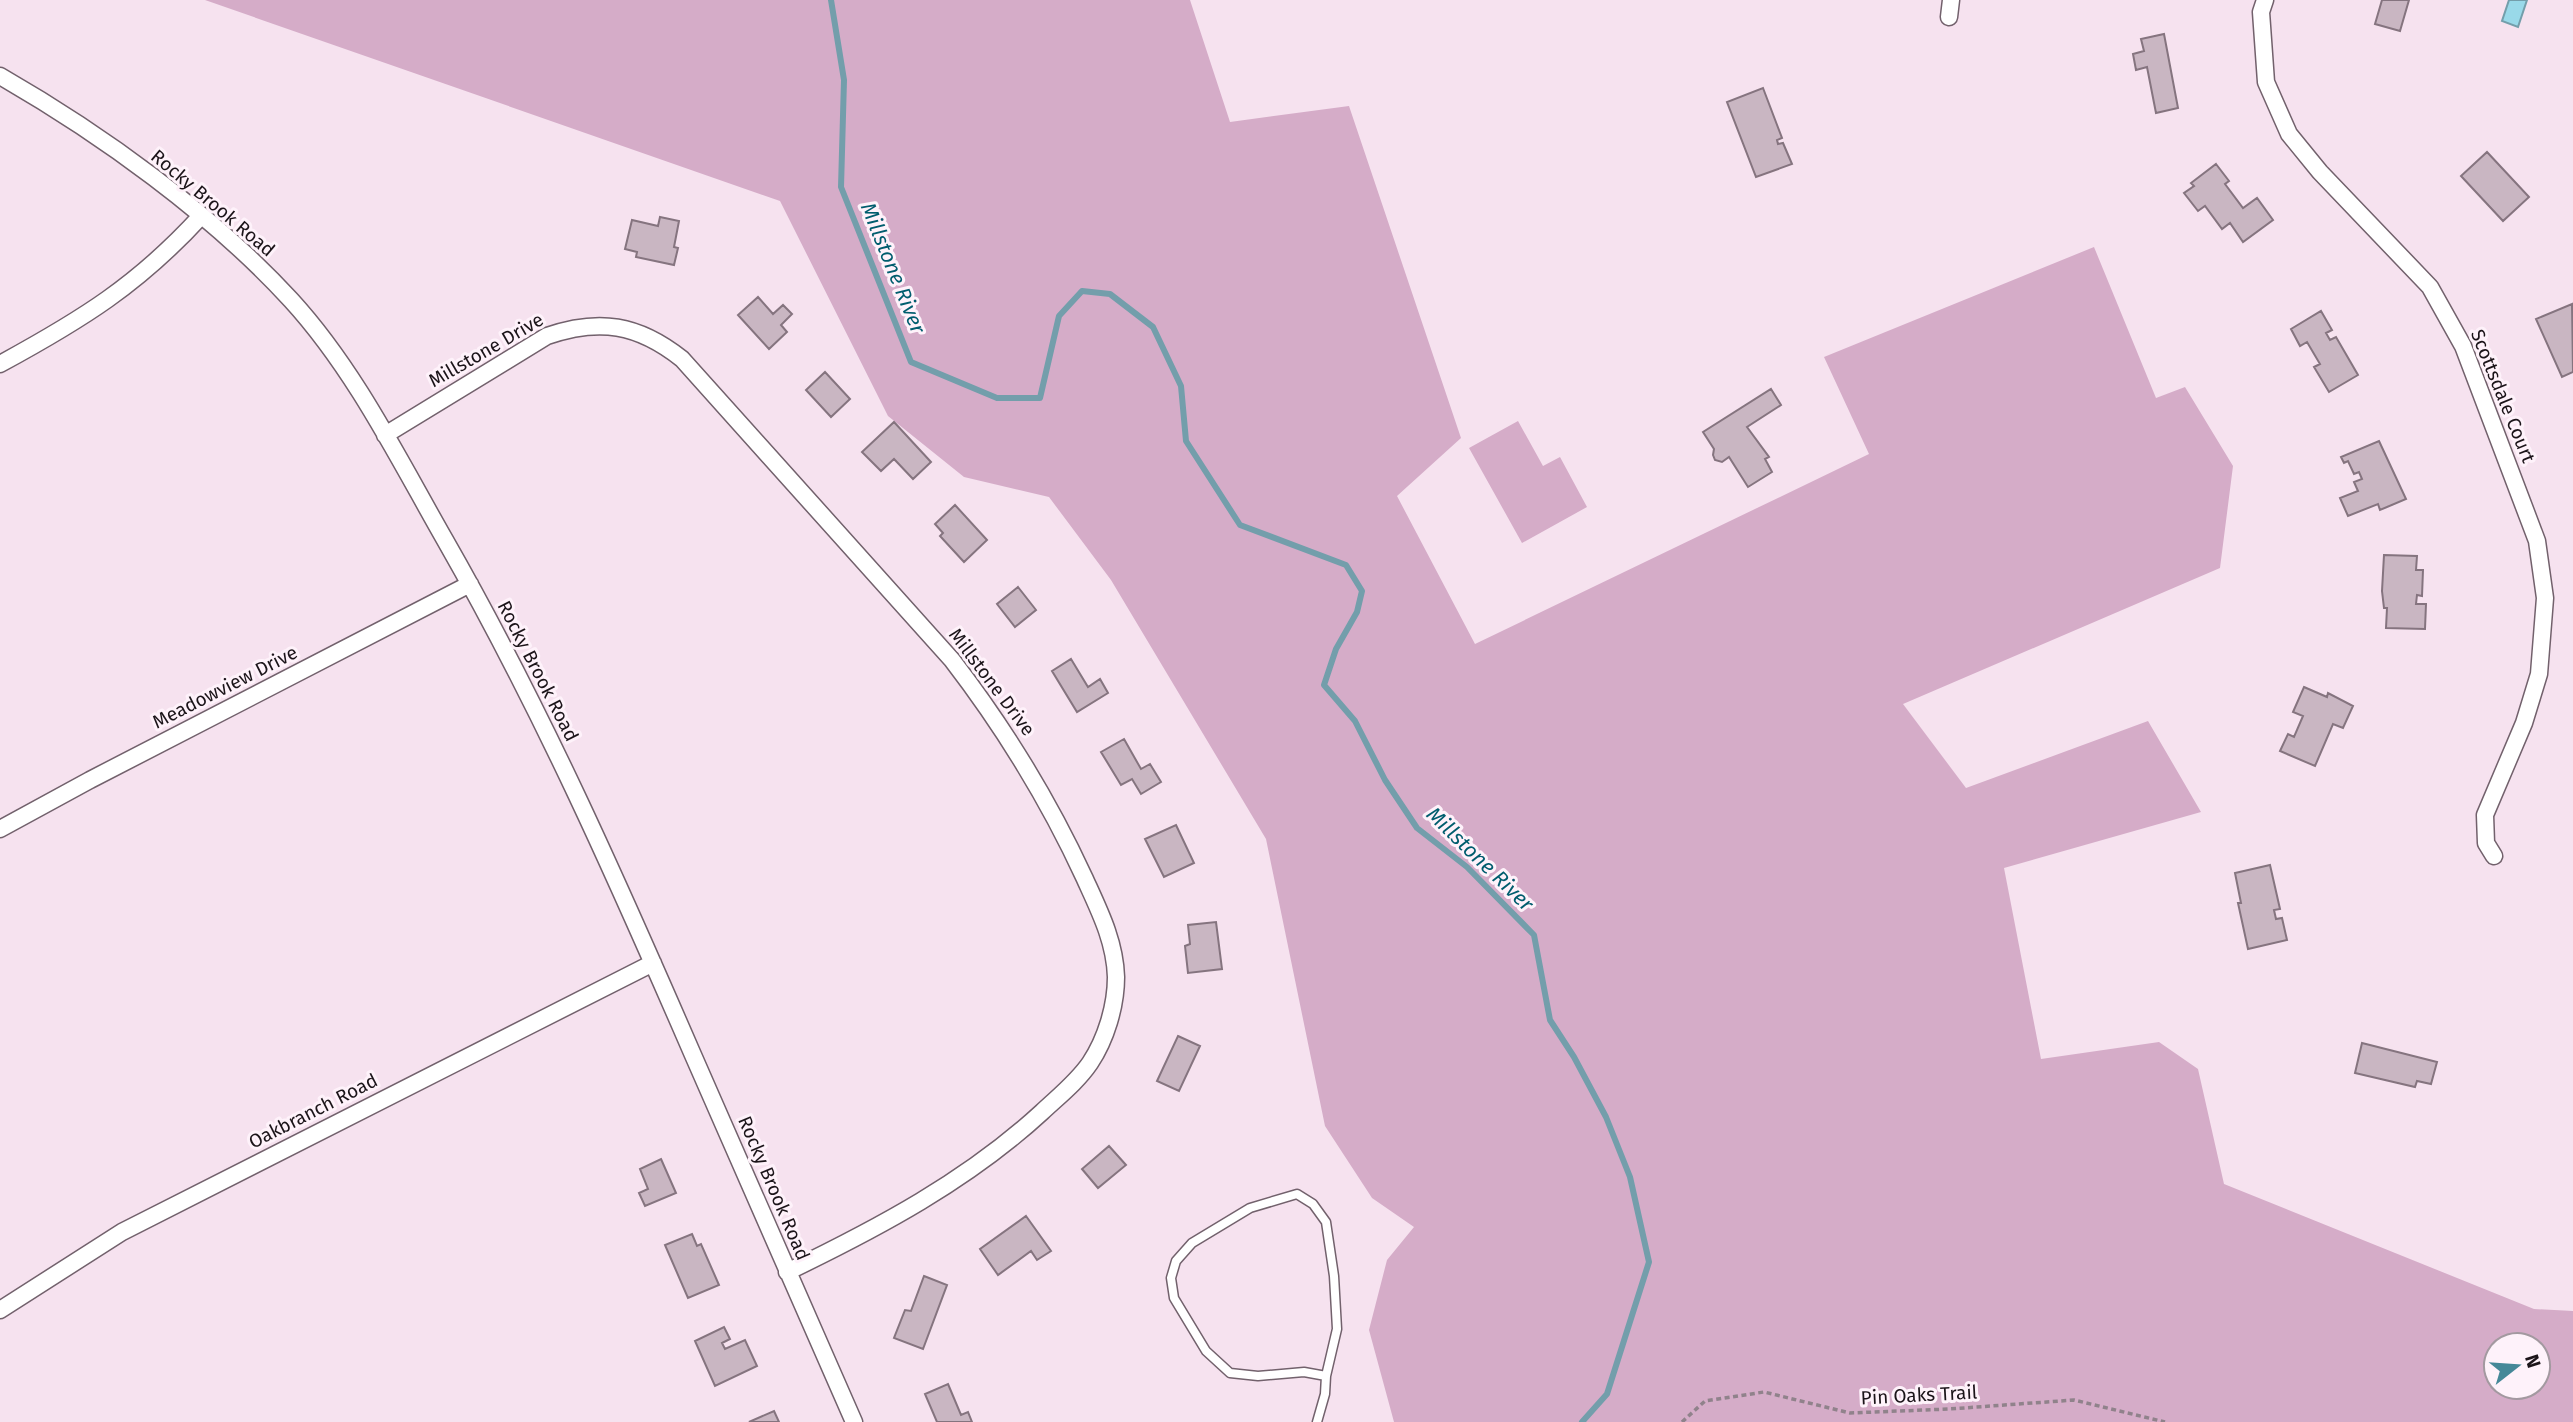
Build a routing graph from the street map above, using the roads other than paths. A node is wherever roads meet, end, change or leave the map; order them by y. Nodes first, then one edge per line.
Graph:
1 (1951, 0) edge
2 (2265, 0) edge
3 (1950, 17) dead end
4 (0, 76) edge
5 (201, 216) junction
6 (0, 364) edge
7 (385, 435) junction
8 (470, 584) junction
9 (0, 829) edge
10 (2494, 856) dead end
11 (653, 963) junction
12 (787, 1272) junction
13 (0, 1310) edge
14 (1326, 1376) junction
15 (854, 1422) edge
16 (1317, 1422) edge

1 - 3 street
2 - 10 street, Scottsdale Court
4 - 5 street, Rocky Brook Road
5 - 6 street
5 - 7 street, Rocky Brook Road
7 - 8 street, Rocky Brook Road
7 - 12 street, Millstone Drive
8 - 9 street, Meadowview Drive
8 - 11 street, Rocky Brook Road
11 - 12 street, Rocky Brook Road
11 - 13 street, Oakbranch Road
12 - 15 street, Rocky Brook Road
14 - 14 lane
14 - 16 lane

